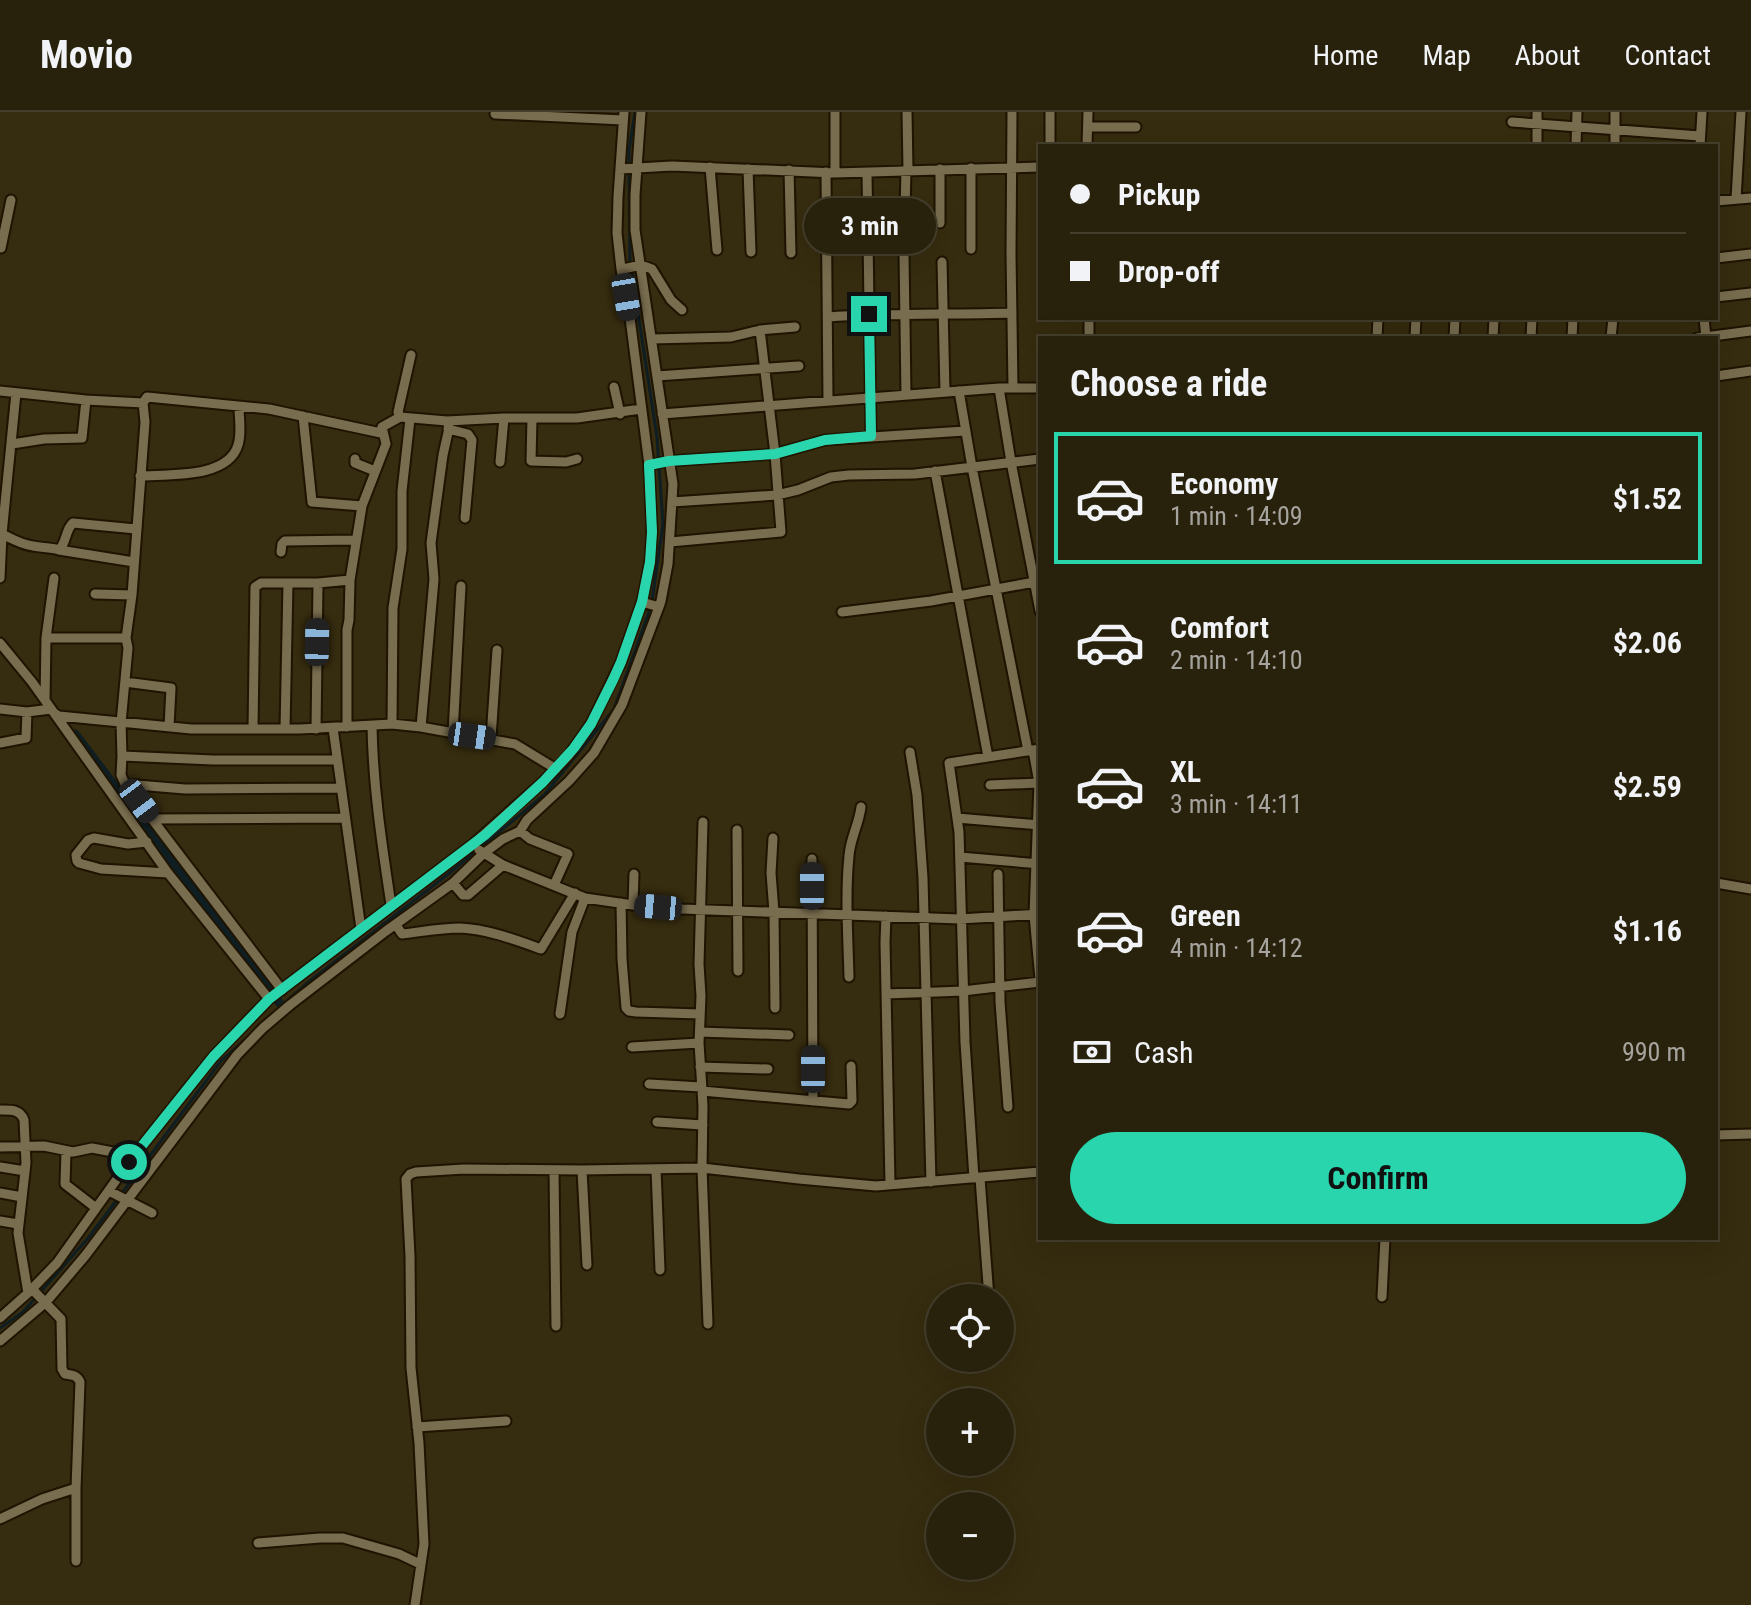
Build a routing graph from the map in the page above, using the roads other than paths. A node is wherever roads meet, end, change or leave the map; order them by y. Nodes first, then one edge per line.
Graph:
1 (641, 112) edge
2 (835, 112) edge
3 (907, 112) edge
4 (1012, 112) edge
5 (1050, 112) edge
6 (1088, 112) edge
7 (1537, 112) edge
8 (1577, 112) edge
9 (1615, 112) edge
10 (1702, 112) edge
11 (1741, 112) edge
12 (495, 114) dead end
13 (522, 114) edge
14 (623, 116) edge
15 (1512, 122) dead end
16 (1537, 124) junction
17 (1088, 127) junction
18 (1136, 127) dead end
19 (1577, 127) junction
20 (1615, 129) junction
21 (1700, 141) edge
22 (1050, 144) edge
23 (1087, 144) edge
24 (1537, 144) edge
25 (1576, 144) edge
26 (1615, 144) edge
27 (710, 167) junction
28 (1011, 167) junction
29 (1038, 167) edge
30 (636, 168) junction
31 (971, 168) junction
32 (622, 169) junction
33 (748, 169) junction
34 (940, 169) junction
35 (789, 170) junction
36 (907, 170) junction
37 (831, 173) junction
38 (867, 173) junction
39 (1751, 198) edge
40 (1736, 199) junction
41 (11, 200) dead end
42 (1718, 201) edge
43 (940, 223) dead end
44 (971, 249) dead end
45 (717, 250) dead end
46 (0, 251) edge
47 (751, 252) dead end
48 (791, 253) dead end
49 (1751, 254) edge
50 (1718, 258) edge
51 (942, 262) dead end
52 (640, 266) junction
53 (623, 269) dead end
54 (1751, 293) edge
55 (1718, 297) edge
56 (682, 310) dead end
57 (905, 313) junction
58 (1012, 313) junction
59 (869, 314) junction
60 (944, 315) junction
61 (828, 317) junction
62 (795, 327) dead end
63 (760, 330) junction
64 (1751, 331) edge
65 (1717, 336) edge
66 (652, 339) junction
67 (411, 355) dead end
68 (799, 366) dead end
69 (765, 368) junction
70 (1751, 371) edge
71 (657, 376) junction
72 (1718, 376) edge
73 (614, 387) dead end
74 (999, 388) junction
75 (1013, 388) junction
76 (1038, 389) edge
77 (0, 391) edge
78 (959, 391) junction
79 (945, 392) junction
80 (16, 393) junction
81 (906, 395) junction
82 (870, 398) junction
83 (86, 400) junction
84 (144, 401) junction
85 (828, 401) junction
86 (770, 406) junction
87 (239, 408) junction
88 (620, 414) junction
89 (662, 414) junction
90 (303, 420) junction
91 (643, 420) junction
92 (504, 421) junction
93 (532, 421) junction
94 (407, 422) junction
95 (0, 423) edge
96 (13, 425) junction
97 (448, 425) junction
98 (663, 427) junction
99 (965, 431) junction
100 (384, 435) junction
101 (871, 436) junction
102 (12, 444) junction
103 (775, 454) junction
104 (355, 459) dead end
105 (577, 459) dead end
106 (1038, 459) edge
107 (500, 462) dead end
108 (668, 462) junction
109 (1011, 462) junction
110 (650, 464) junction
111 (972, 467) junction
112 (375, 471) junction
113 (935, 471) junction
114 (140, 476) junction
115 (777, 495) junction
116 (672, 502) junction
117 (362, 506) junction
118 (465, 518) dead end
119 (136, 529) junction
120 (2, 534) junction
121 (356, 540) junction
122 (670, 542) junction
123 (59, 550) junction
124 (281, 552) dead end
125 (134, 562) junction
126 (0, 578) edge
127 (54, 578) dead end
128 (350, 580) junction
129 (1037, 582) edge
130 (288, 583) junction
131 (318, 583) junction
132 (461, 586) dead end
133 (995, 589) junction
134 (95, 594) dead end
135 (132, 595) junction
136 (957, 596) junction
137 (643, 602) junction
138 (658, 606) junction
139 (842, 612) dead end
140 (46, 638) junction
141 (126, 638) junction
142 (0, 643) edge
143 (497, 650) dead end
144 (125, 682) junction
145 (605, 700) junction
146 (50, 704) junction
147 (620, 705) dead end
148 (0, 709) edge
149 (27, 712) junction
150 (121, 723) junction
151 (392, 724) junction
152 (372, 726) junction
153 (169, 727) junction
154 (347, 727) junction
155 (421, 727) junction
156 (333, 728) junction
157 (253, 729) junction
158 (285, 729) junction
159 (316, 729) junction
160 (453, 733) junction
161 (491, 738) junction
162 (0, 743) edge
163 (1034, 750) edge
164 (910, 752) dead end
165 (122, 756) junction
166 (988, 757) junction
167 (337, 760) junction
168 (556, 769) junction
169 (1038, 776) edge
170 (1038, 783) edge
171 (125, 784) junction
172 (990, 785) dead end
173 (341, 788) junction
174 (861, 807) dead end
175 (345, 818) junction
176 (957, 818) junction
177 (152, 819) junction
178 (703, 822) dead end
179 (1038, 825) edge
180 (737, 830) dead end
181 (520, 831) junction
182 (773, 838) dead end
183 (147, 842) junction
184 (1038, 846) edge
185 (478, 849) junction
186 (960, 857) junction
187 (812, 859) dead end
188 (503, 865) junction
189 (1037, 866) edge
190 (168, 873) junction
191 (634, 874) dead end
192 (998, 874) dead end
193 (453, 883) junction
194 (1718, 883) edge
195 (554, 885) junction
196 (1751, 889) edge
197 (575, 893) junction
198 (591, 899) junction
199 (621, 903) junction
200 (391, 905) junction
201 (633, 905) junction
202 (699, 910) junction
203 (737, 911) junction
204 (774, 912) junction
205 (812, 914) junction
206 (1037, 914) edge
207 (848, 915) junction
208 (886, 916) junction
209 (923, 917) junction
210 (998, 917) junction
211 (960, 919) junction
212 (396, 925) junction
213 (361, 929) junction
214 (1038, 936) edge
215 (738, 971) dead end
216 (849, 977) dead end
217 (1038, 980) edge
218 (1000, 987) junction
219 (282, 990) junction
220 (963, 991) junction
221 (925, 993) junction
222 (886, 994) junction
223 (269, 999) junction
224 (775, 1008) dead end
225 (560, 1014) dead end
226 (700, 1014) junction
227 (789, 1035) dead end
228 (699, 1038) junction
229 (632, 1047) dead end
230 (851, 1066) dead end
231 (700, 1067) junction
232 (768, 1069) dead end
233 (649, 1084) dead end
234 (701, 1089) junction
235 (813, 1101) junction
236 (1008, 1107) dead end
237 (0, 1110) edge
238 (657, 1122) dead end
239 (703, 1125) junction
240 (1751, 1134) edge
241 (1718, 1135) edge
242 (26, 1146) junction
243 (0, 1147) edge
244 (66, 1151) junction
245 (129, 1162) junction
246 (703, 1164) junction
247 (0, 1167) edge
248 (656, 1169) junction
249 (554, 1170) junction
250 (582, 1170) junction
251 (25, 1171) junction
252 (1038, 1172) edge
253 (977, 1178) junction
254 (931, 1182) junction
255 (890, 1184) junction
256 (110, 1191) junction
257 (0, 1193) edge
258 (22, 1197) junction
259 (126, 1199) junction
260 (96, 1208) junction
261 (152, 1213) dead end
262 (0, 1221) edge
263 (18, 1224) junction
264 (1385, 1240) edge
265 (70, 1246) junction
266 (84, 1254) junction
267 (587, 1265) dead end
268 (660, 1270) dead end
269 (988, 1284) edge
270 (32, 1291) junction
271 (1382, 1297) dead end
272 (45, 1302) junction
273 (0, 1318) edge
274 (708, 1324) dead end
275 (556, 1326) dead end
276 (0, 1341) edge
277 (506, 1421) dead end
278 (417, 1427) junction
279 (76, 1488) junction
280 (0, 1519) edge
281 (258, 1543) dead end
282 (76, 1561) dead end
283 (419, 1563) junction
284 (415, 1605) edge

1 - 30 street
2 - 37 street
3 - 36 street
4 - 28 street
5 - 22 street
6 - 17 street
7 - 16 street
8 - 19 street
9 - 20 street
10 - 21 street
11 - 40 street
12 - 13 street
13 - 14 street
14 - 32 street
15 - 16 street
16 - 19 street
16 - 24 street
17 - 18 street
17 - 23 street
19 - 20 street
19 - 25 street
20 - 21 street
20 - 26 street
27 - 30 street
27 - 33 street
27 - 45 street
28 - 29 street
28 - 31 street
28 - 58 street
30 - 32 street
30 - 52 street
31 - 34 street
31 - 44 street
32 - 91 street
33 - 35 street
33 - 47 street
34 - 36 street
34 - 43 street
35 - 37 street
35 - 48 street
36 - 38 street
36 - 57 street
37 - 38 street
37 - 61 street
38 - 59 street
39 - 40 street
40 - 42 street
41 - 46 street
49 - 50 street
51 - 60 street
52 - 53 street
52 - 56 street
52 - 66 street
54 - 55 street
57 - 59 street
57 - 60 street
57 - 81 street
58 - 60 street
58 - 75 street
59 - 61 street
59 - 82 street
60 - 79 street
61 - 85 street
62 - 63 street
63 - 66 street
63 - 69 street
64 - 65 street
66 - 71 street
67 - 94 street
68 - 69 street
69 - 71 street
69 - 86 street
70 - 72 street
71 - 89 street
73 - 88 street
74 - 75 street
74 - 78 street
74 - 109 street
75 - 76 street
77 - 80 street
78 - 79 street
78 - 99 street
79 - 81 street
80 - 83 street
80 - 96 street
81 - 82 street
82 - 85 street
82 - 101 street
83 - 84 street
83 - 102 street
84 - 87 street
84 - 114 street
85 - 86 street
86 - 89 street
86 - 103 street
87 - 90 street
87 - 114 street
88 - 91 street
88 - 93 street
89 - 98 street
90 - 100 street
90 - 117 street
91 - 98 street
91 - 110 street
92 - 93 street
92 - 97 street
92 - 107 street
93 - 105 street
94 - 97 street
94 - 100 street
94 - 151 street
95 - 96 street
96 - 102 street
97 - 118 street
97 - 155 street
98 - 108 street
99 - 101 street
99 - 111 street
100 - 112 street
101 - 103 street
102 - 120 street
103 - 108 street
103 - 115 street
104 - 112 street
106 - 109 street
108 - 110 street
108 - 116 street
109 - 111 street
109 - 129 street
110 - 137 street
111 - 113 street
111 - 133 street
112 - 117 street
113 - 115 street
113 - 136 street
114 - 119 street
115 - 116 street
115 - 122 street
116 - 122 street
117 - 121 street
119 - 123 street
119 - 125 street
120 - 123 street
120 - 126 street
121 - 124 street
121 - 128 street
122 - 138 street
123 - 125 street
125 - 135 street
127 - 140 street
128 - 131 street
128 - 154 street
129 - 133 street
130 - 131 street
130 - 157 street
130 - 158 street
131 - 159 street
132 - 160 street
133 - 136 street
133 - 163 street
134 - 135 street
135 - 141 street
136 - 139 street
136 - 166 street
137 - 138 street
137 - 145 street
138 - 181 street
140 - 141 street
140 - 146 street
141 - 144 street
142 - 146 street
143 - 161 street
144 - 150 street
144 - 153 street
145 - 147 street
145 - 168 street
146 - 149 street
146 - 150 street
146 - 183 street
148 - 149 street
149 - 162 street
150 - 153 street
150 - 165 street
151 - 152 street
151 - 155 street
152 - 154 street
152 - 200 street
153 - 157 street
154 - 156 street
155 - 160 street
156 - 159 street
156 - 167 street
157 - 158 street
158 - 159 street
160 - 161 street
161 - 168 street
163 - 166 street
163 - 169 street
164 - 209 street
165 - 167 street
165 - 171 street
166 - 176 street
167 - 173 street
168 - 185 street
170 - 172 street
171 - 173 street
171 - 177 street
173 - 175 street
174 - 207 street
175 - 177 street
175 - 213 street
176 - 179 street
176 - 186 street
177 - 219 street
178 - 202 street
180 - 203 street
181 - 185 street
181 - 195 street
182 - 204 street
183 - 190 street
183 - 190 street
184 - 189 street
185 - 188 street
185 - 193 street
185 - 200 street
186 - 189 street
186 - 211 street
187 - 205 street
188 - 193 street
188 - 195 street
189 - 206 street
190 - 223 street
191 - 201 street
192 - 210 street
193 - 212 street
194 - 196 street
195 - 197 street
197 - 198 street
197 - 212 street
198 - 199 street
198 - 225 street
199 - 201 street
199 - 226 street
200 - 213 street
201 - 202 street
202 - 203 street
202 - 226 street
203 - 204 street
203 - 215 street
204 - 205 street
204 - 224 street
205 - 207 street
205 - 235 street
206 - 210 street
206 - 214 street
207 - 208 street
207 - 216 street
208 - 209 street
208 - 222 street
209 - 211 street
209 - 221 street
210 - 211 street
210 - 218 street
211 - 220 street
212 - 259 street
213 - 219 street
217 - 218 street
218 - 220 street
218 - 236 street
219 - 223 street
220 - 221 street
220 - 253 street
221 - 222 street
221 - 254 street
222 - 255 street
223 - 245 street
226 - 228 street
227 - 228 street
228 - 229 street
228 - 231 street
230 - 235 street
231 - 232 street
231 - 234 street
233 - 234 street
234 - 235 street
234 - 239 street
237 - 242 street
238 - 239 street
239 - 246 street
240 - 241 street
242 - 243 street
242 - 244 street
242 - 251 street
244 - 245 street
244 - 260 street
245 - 256 street
246 - 248 street
246 - 255 street
246 - 274 street
247 - 251 street
248 - 250 street
248 - 268 street
249 - 250 street
249 - 275 street
249 - 278 street
250 - 267 street
251 - 258 street
252 - 253 street
253 - 254 street
253 - 269 street
254 - 255 street
256 - 259 street
256 - 260 street
257 - 258 street
258 - 263 street
259 - 261 street
259 - 266 street
260 - 265 street
262 - 263 street
263 - 270 street
264 - 271 street
265 - 266 street
265 - 270 street
266 - 272 street
270 - 272 street
270 - 273 street
272 - 276 street
272 - 279 street
277 - 278 street
278 - 283 street
279 - 280 street
279 - 282 street
281 - 283 street
283 - 284 street

